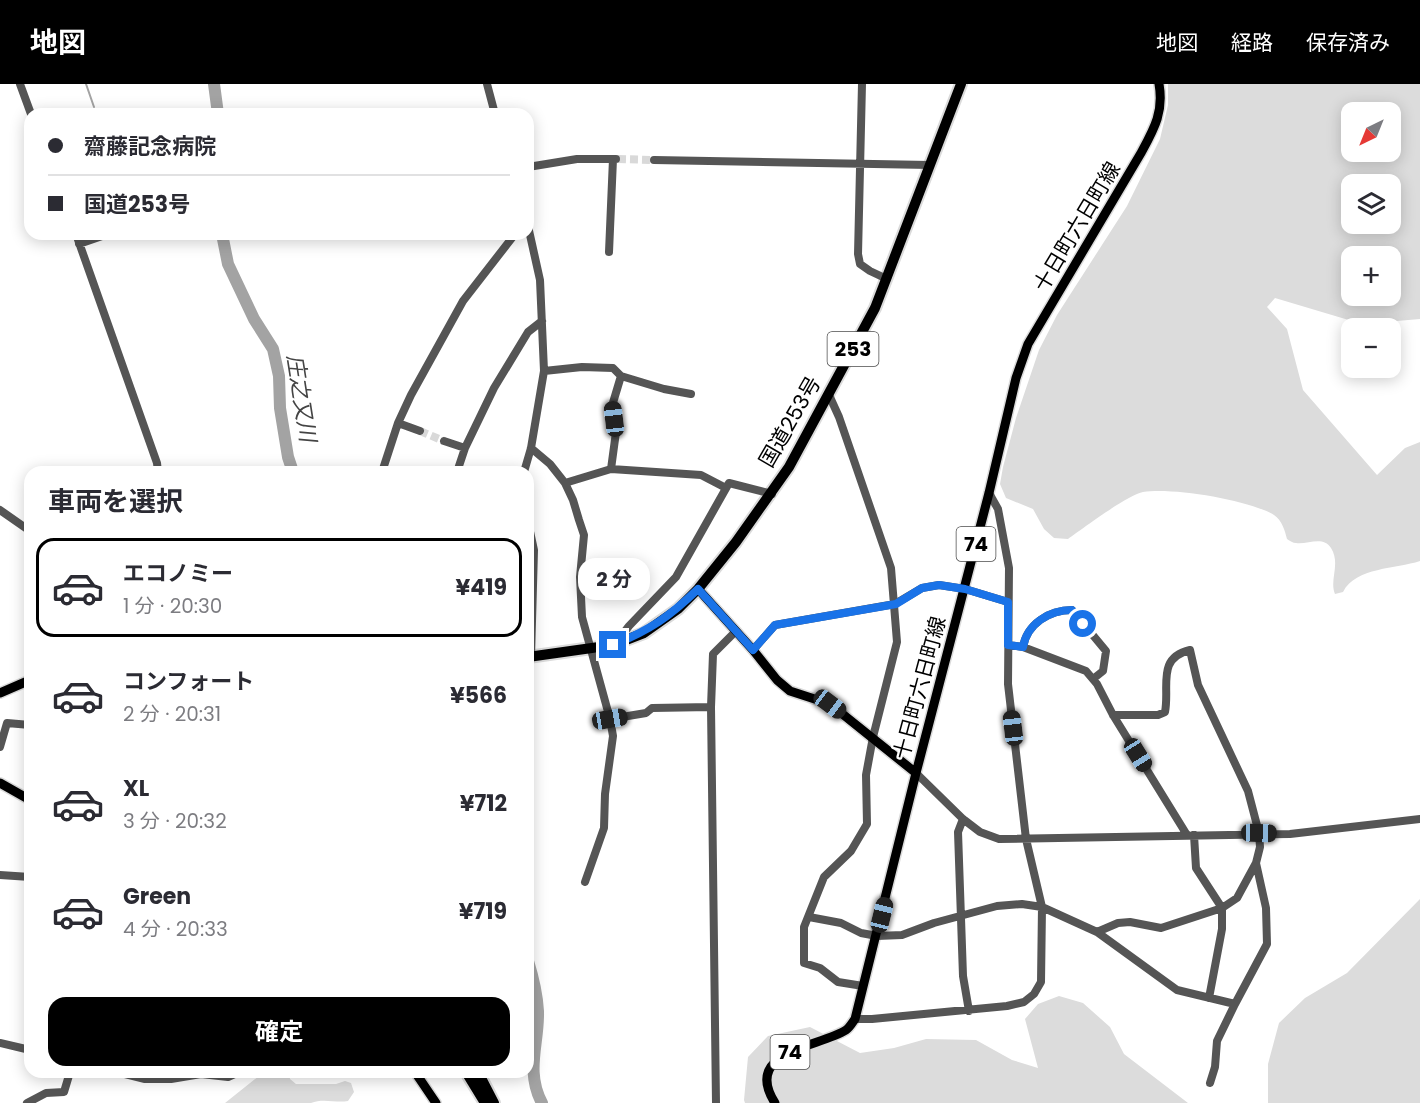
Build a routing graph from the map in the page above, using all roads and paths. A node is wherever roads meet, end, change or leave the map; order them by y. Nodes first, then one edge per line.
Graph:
1 (20, 84) edge
2 (487, 84) edge
3 (862, 84) edge
4 (960, 84) edge
5 (1159, 84) edge
6 (29, 108) edge
7 (493, 108) edge
8 (654, 160) tunnel mouth
9 (859, 164) junction
10 (930, 165) junction
11 (534, 166) edge
12 (78, 240) edge
13 (91, 240) edge
14 (510, 240) edge
15 (531, 240) edge
16 (79, 244) junction
17 (609, 252) dead end
18 (887, 279) junction
19 (542, 321) junction
20 (544, 371) junction
21 (621, 376) junction
22 (691, 394) dead end
23 (829, 395) junction
24 (398, 423) junction
25 (420, 432) tunnel mouth
26 (444, 441) tunnel mouth
27 (465, 448) junction
28 (531, 448) junction
29 (157, 466) edge
30 (384, 466) edge
31 (459, 466) edge
32 (526, 466) edge
33 (611, 469) junction
34 (565, 483) junction
35 (726, 488) junction
36 (989, 493) junction
37 (771, 494) junction
38 (0, 510) edge
39 (24, 527) edge
40 (698, 589) junction
41 (965, 589) junction
42 (1008, 602) junction
43 (896, 604) junction
44 (736, 631) junction
45 (613, 645) junction
46 (1008, 645) junction
47 (1023, 647) junction
48 (590, 650) junction
49 (753, 650) junction
50 (534, 656) edge
51 (1093, 680) junction
52 (24, 683) edge
53 (0, 693) edge
54 (711, 707) junction
55 (1113, 715) junction
56 (610, 719) junction
57 (24, 724) edge
58 (873, 737) junction
59 (0, 747) edge
60 (916, 772) junction
61 (0, 783) edge
62 (24, 797) edge
63 (963, 819) junction
64 (1420, 819) edge
65 (1259, 833) junction
66 (1191, 835) junction
67 (1026, 839) junction
68 (1256, 863) junction
69 (0, 875) edge
70 (24, 877) edge
71 (585, 882) dead end
72 (1042, 907) junction
73 (1222, 908) junction
74 (960, 916) junction
75 (809, 917) junction
76 (1097, 932) junction
77 (877, 936) junction
78 (863, 986) junction
79 (1209, 998) junction
80 (1235, 1004) junction
81 (969, 1011) junction
82 (855, 1019) junction
83 (0, 1043) edge
84 (24, 1049) edge
85 (68, 1078) edge
86 (141, 1078) edge
87 (177, 1078) edge
88 (419, 1078) edge
89 (469, 1078) edge
90 (481, 1078) edge
91 (1210, 1083) dead end
92 (27, 1103) edge
93 (436, 1103) edge
94 (484, 1103) edge
95 (494, 1103) edge
96 (716, 1103) edge
97 (775, 1103) edge

1 - 6 street
2 - 7 street
3 - 9 street
4 - 10 highway, 国道253号 / 253
5 - 36 main road, 十日町六日町線 / 74
8 - 9 street
9 - 10 street
9 - 18 street
10 - 18 highway, 国道253号 / 253
11 - 17 street
12 - 16 street
13 - 16 street
14 - 24 street
15 - 19 street
16 - 29 street
18 - 23 highway, 国道253号 / 253
19 - 20 street
19 - 27 street
20 - 21 street
20 - 28 street
21 - 22 street
21 - 33 street
23 - 37 highway, 国道253号 / 253
23 - 43 street
24 - 25 street
24 - 30 street
26 - 27 street
27 - 31 street
28 - 32 street
28 - 34 street
33 - 34 street
33 - 35 street
34 - 48 street
35 - 37 street
35 - 45 street
36 - 41 main road, 十日町六日町線 / 74
36 - 42 street
37 - 40 highway, 国道253号 / 253
38 - 39 street
40 - 44 main road
40 - 45 highway, 国道253号 / 253
41 - 42 street
41 - 43 street
41 - 60 main road, 十日町六日町線 / 74
42 - 46 street
43 - 49 street
43 - 58 street
44 - 49 main road
44 - 54 street
45 - 48 highway, 国道253号 / 253
46 - 47 street
46 - 67 street
47 - 51 street
47 - 51 street
48 - 50 highway, 国道253号 / 253
48 - 56 street
49 - 58 main road
51 - 55 street
52 - 53 main road
54 - 56 street
54 - 96 street
55 - 65 street
55 - 66 street
56 - 71 street
57 - 59 street
58 - 60 main road
58 - 75 street
60 - 63 street
60 - 77 main road, 十日町六日町線 / 74
61 - 62 main road
63 - 67 street
63 - 74 street
64 - 65 street
65 - 66 street
65 - 68 street
66 - 67 street
66 - 73 street
67 - 72 street
68 - 73 street
68 - 80 street
69 - 70 street
72 - 74 street
72 - 76 street
72 - 81 street
73 - 76 street
73 - 79 street
74 - 77 street
74 - 81 street
75 - 77 street
75 - 78 street
76 - 79 street
77 - 78 main road, 十日町六日町線 / 74
78 - 82 main road, 十日町六日町線 / 74
79 - 80 street
80 - 91 street
81 - 82 street
82 - 97 main road, 74
83 - 84 street
85 - 92 street
86 - 87 street
88 - 93 main road
89 - 94 highway
90 - 95 highway

